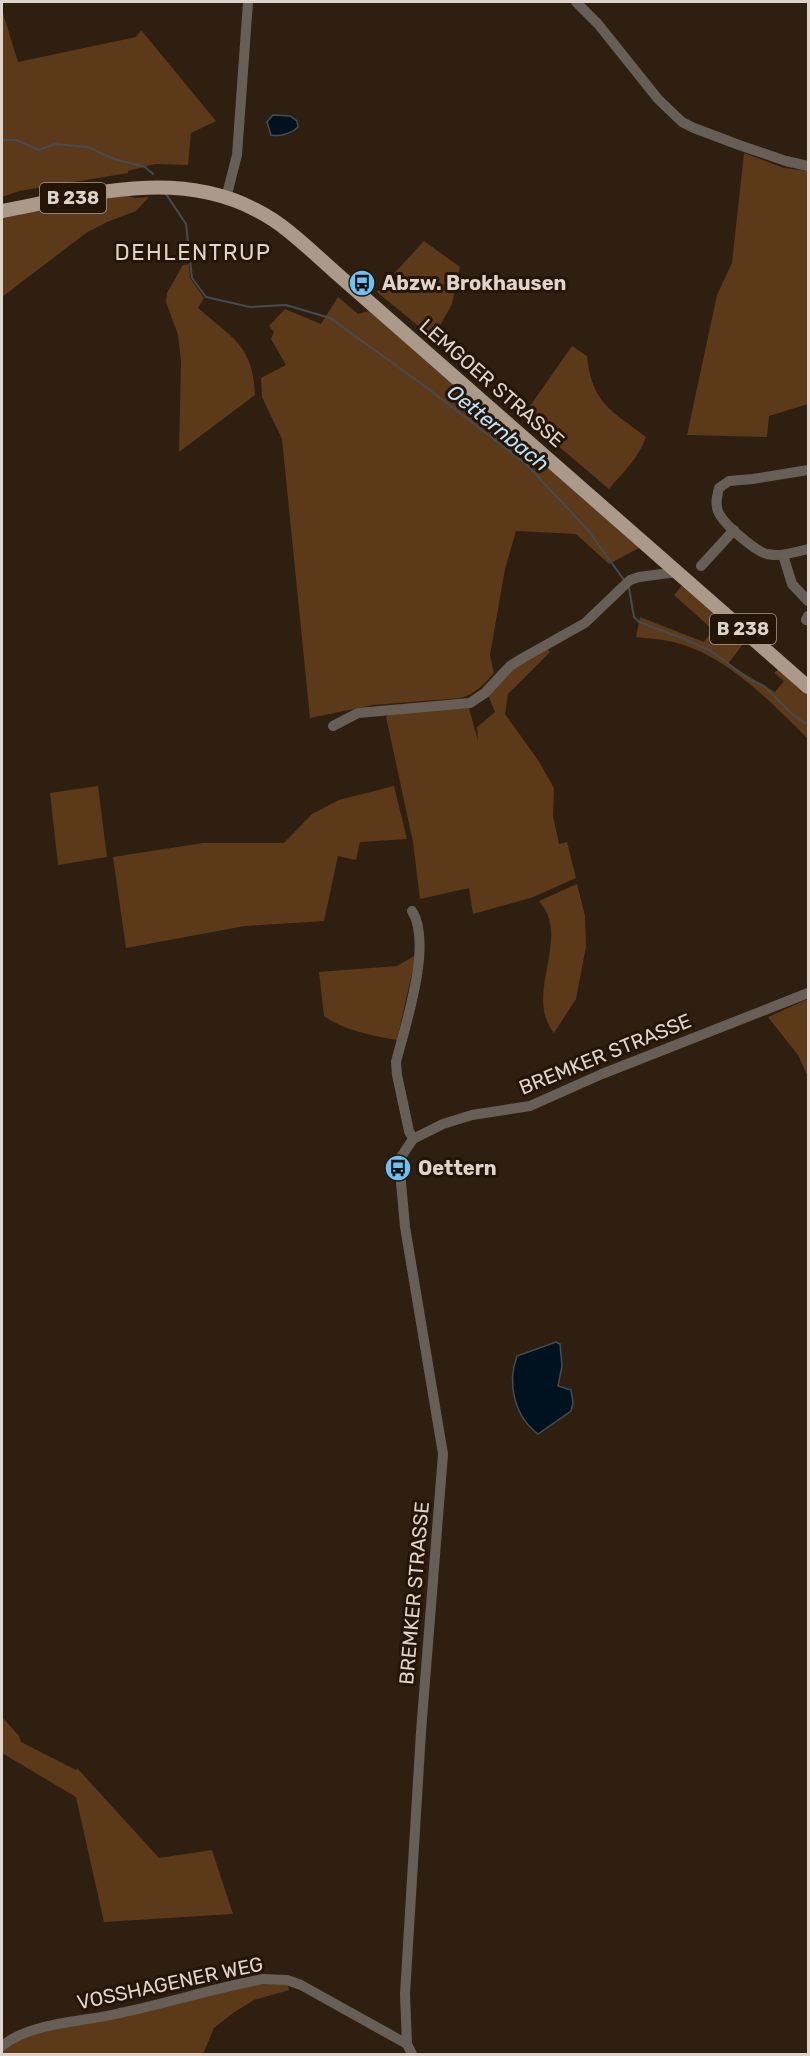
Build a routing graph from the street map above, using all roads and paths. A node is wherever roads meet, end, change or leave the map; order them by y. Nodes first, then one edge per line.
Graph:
1 (248, 2) edge
2 (576, 2) edge
3 (808, 166) edge
4 (226, 198) junction
5 (2, 211) edge
6 (808, 470) edge
7 (734, 530) junction
8 (808, 549) edge
9 (783, 555) junction
10 (701, 566) dead end
11 (677, 572) junction
12 (808, 601) edge
13 (808, 687) edge
14 (333, 726) dead end
15 (412, 911) dead end
16 (808, 993) edge
17 (413, 1139) junction
18 (407, 2043) junction
19 (2, 2046) edge
20 (412, 2055) edge

1 - 4 street
2 - 3 street
4 - 5 main road, LEMGOER STRASSE / B 238
4 - 11 main road, LEMGOER STRASSE / B 238
6 - 7 street
7 - 9 street
7 - 10 street
8 - 9 street
9 - 12 street
11 - 13 main road, LEMGOER STRASSE / B 238
11 - 14 street
15 - 17 street
16 - 17 street, BREMKER STRASSE
17 - 18 street, BREMKER STRASSE
18 - 19 street, VOSSHAGENER WEG
18 - 20 street, BREMKER STRASSE

